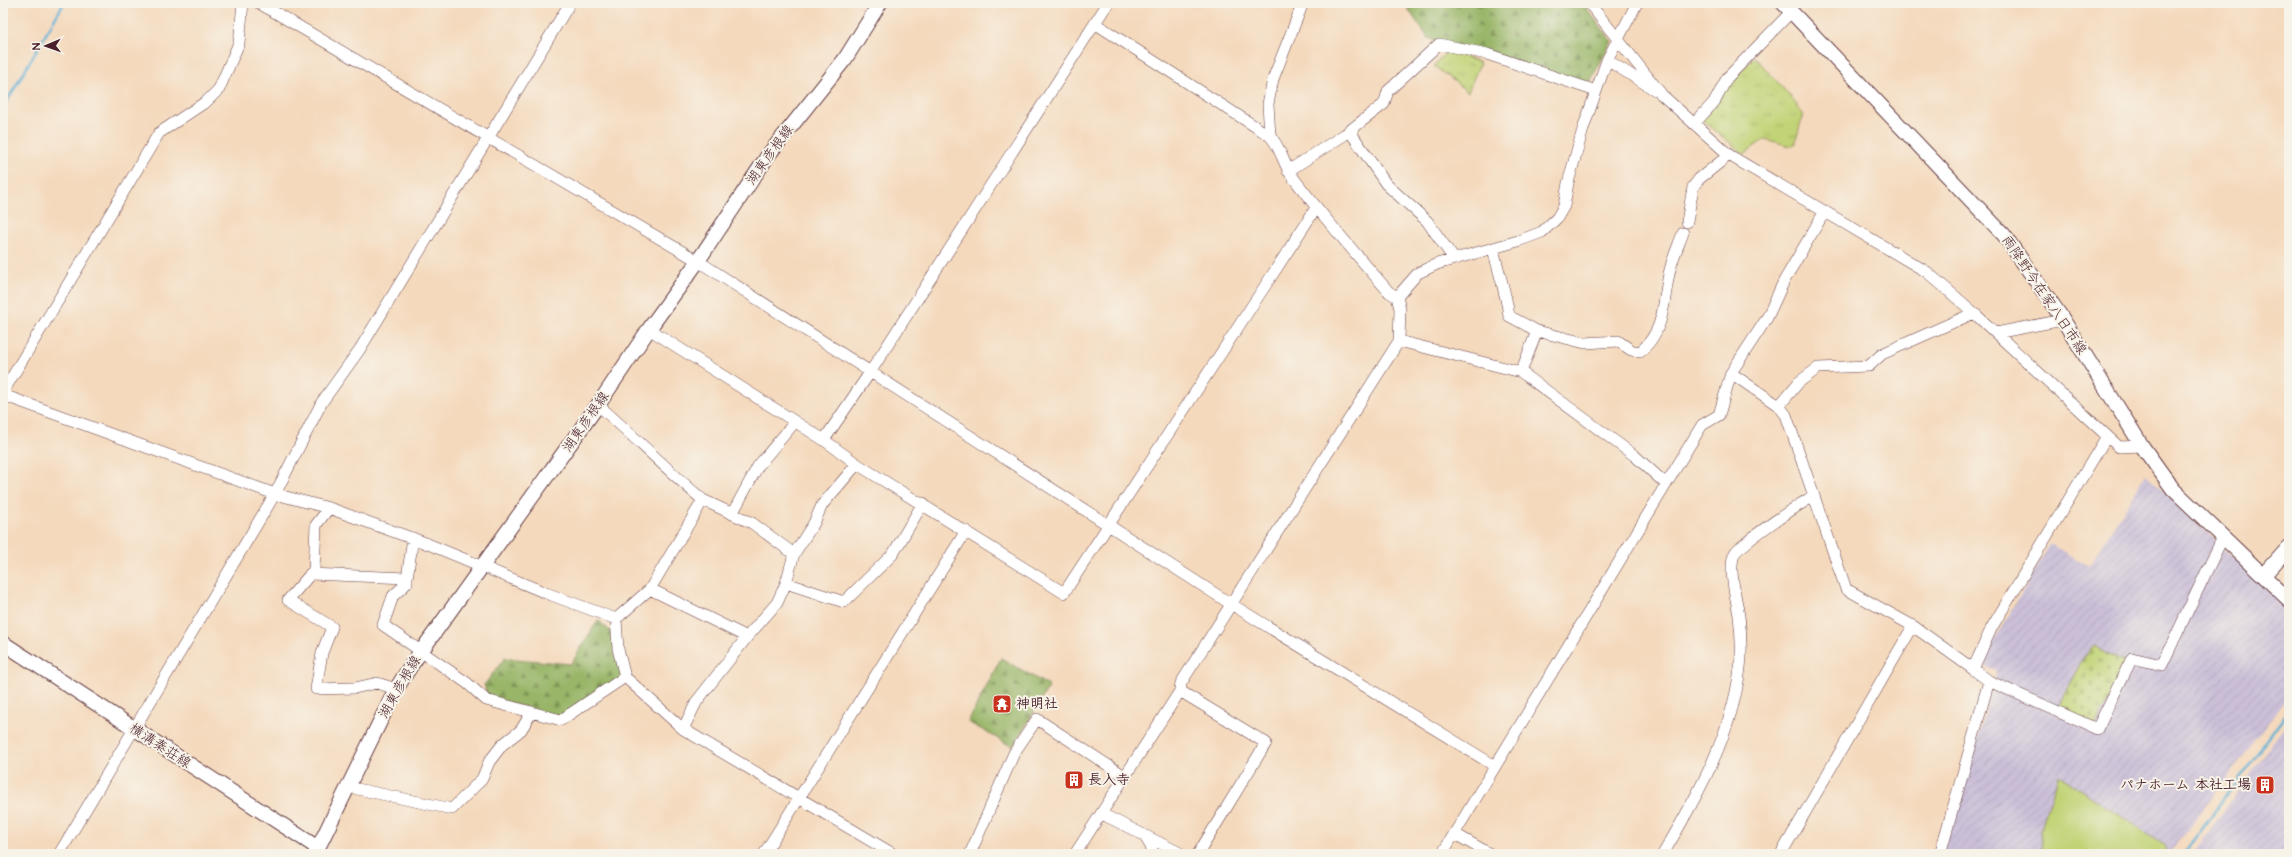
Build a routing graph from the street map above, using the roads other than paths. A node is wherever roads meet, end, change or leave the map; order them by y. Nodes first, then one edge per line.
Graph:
1 (243, 3) edge
2 (259, 3) edge
3 (570, 3) edge
4 (880, 3) edge
5 (1108, 3) edge
6 (1303, 3) edge
7 (1589, 3) edge
8 (1637, 3) edge
9 (1787, 8) edge
10 (1096, 24) junction
11 (1617, 39) junction
12 (1607, 60) junction
13 (1596, 92) junction
14 (1662, 95) junction
15 (1694, 124) junction
16 (1349, 130) junction
17 (488, 136) junction
18 (1270, 136) junction
19 (1729, 155) junction
20 (1288, 171) junction
21 (1316, 208) junction
22 (1825, 211) junction
23 (1687, 222) dead end
24 (1683, 233) dead end
25 (1493, 248) junction
26 (1454, 259) junction
27 (698, 262) junction
28 (1397, 297) junction
29 (1974, 312) junction
30 (2063, 320) junction
31 (649, 329) junction
32 (1537, 331) junction
33 (1996, 333) junction
34 (1399, 341) junction
35 (871, 371) junction
36 (1521, 372) junction
37 (1731, 373) junction
38 (3, 392) edge
39 (3, 396) edge
40 (598, 405) junction
41 (1779, 406) junction
42 (795, 422) junction
43 (2107, 436) junction
44 (824, 440) junction
45 (2142, 446) junction
46 (857, 464) junction
47 (1666, 484) junction
48 (275, 494) junction
49 (1813, 496) junction
50 (704, 500) junction
51 (923, 503) junction
52 (329, 508) junction
53 (732, 514) junction
54 (1108, 525) junction
55 (966, 531) junction
56 (2223, 537) junction
57 (413, 538) junction
58 (2289, 547) edge
59 (794, 554) junction
60 (483, 566) junction
61 (310, 574) junction
62 (2264, 575) junction
63 (407, 578) junction
64 (786, 583) junction
65 (650, 589) junction
66 (2289, 600) edge
67 (1231, 604) junction
68 (616, 619) junction
69 (1913, 626) junction
70 (747, 637) junction
71 (3, 643) edge
72 (421, 651) junction
73 (1974, 669) junction
74 (625, 677) junction
75 (1989, 681) junction
76 (396, 689) junction
77 (1180, 691) junction
78 (532, 712) junction
79 (133, 729) junction
80 (683, 729) junction
81 (1495, 766) junction
82 (1126, 777) junction
83 (348, 787) junction
84 (799, 799) junction
85 (1102, 814) junction
86 (1455, 834) junction
87 (1144, 835) junction
88 (320, 852) edge
89 (59, 854) edge
90 (764, 854) edge
91 (893, 854) edge
92 (970, 854) edge
93 (1075, 854) edge
94 (1150, 854) edge
95 (1182, 854) edge
96 (1198, 854) edge
97 (1442, 854) edge
98 (1490, 854) edge
99 (1663, 854) edge
100 (1781, 854) edge
101 (1940, 854) edge

1 - 38 street
2 - 17 street
3 - 17 street
4 - 27 main road, 湖東彦根線
5 - 10 street
6 - 18 street
7 - 11 street
8 - 11 street
9 - 15 street
9 - 30 main road, 雨降野今在家八日市線
10 - 18 street
10 - 35 street
11 - 12 street
11 - 14 street
12 - 13 street
12 - 14 street
13 - 16 street
13 - 25 street
14 - 15 street
15 - 19 street
16 - 20 street
16 - 26 street
17 - 27 street
17 - 48 street
18 - 20 street
19 - 22 street
19 - 23 street
20 - 21 street
21 - 28 street
21 - 54 street
22 - 29 street
22 - 37 street
24 - 32 street
25 - 26 street
25 - 32 street
26 - 28 street
27 - 31 main road, 湖東彦根線
27 - 35 street
28 - 34 street
29 - 33 street
29 - 41 street
30 - 33 street
30 - 45 main road, 雨降野今在家八日市線
31 - 40 main road, 湖東彦根線
31 - 42 street
32 - 36 street
33 - 43 street
34 - 36 street
34 - 67 street
35 - 44 street
35 - 54 street
36 - 47 street
37 - 41 street
37 - 47 street
39 - 48 street
40 - 50 street
40 - 60 main road, 湖東彦根線
41 - 49 street
42 - 44 street
42 - 53 street
43 - 45 street
43 - 73 street
44 - 46 street
45 - 56 main road, 雨降野今在家八日市線
46 - 51 street
46 - 59 street
47 - 81 street
48 - 52 street
48 - 79 street
49 - 69 street
49 - 99 street
50 - 53 street
50 - 65 street
51 - 55 street
51 - 64 street
52 - 57 street
52 - 61 street
53 - 59 street
54 - 55 street
54 - 67 street
55 - 84 street
56 - 62 main road, 雨降野今在家八日市線
56 - 75 street
57 - 60 street
57 - 63 street
58 - 62 main road
59 - 64 street
60 - 68 street
60 - 72 main road, 湖東彦根線
61 - 63 street
61 - 76 street
62 - 66 main road, 雨降野今在家八日市線
63 - 72 street
64 - 70 street
65 - 68 street
65 - 70 street
67 - 77 street
67 - 81 street
68 - 74 street
69 - 73 street
69 - 100 street
70 - 80 street
71 - 79 main road, 横溝秦荘線
72 - 76 main road, 湖東彦根線
72 - 78 street
73 - 75 street
74 - 78 street
74 - 80 street
75 - 101 street
76 - 83 main road, 湖東彦根線
77 - 82 street
77 - 96 street
78 - 83 street
79 - 88 main road, 横溝秦荘線
79 - 89 street
80 - 84 street
81 - 86 street
82 - 85 street
82 - 92 street
83 - 88 main road, 湖東彦根線
84 - 90 street
84 - 91 street
85 - 87 street
85 - 93 street
86 - 97 street
86 - 98 street
87 - 94 street
87 - 95 street

